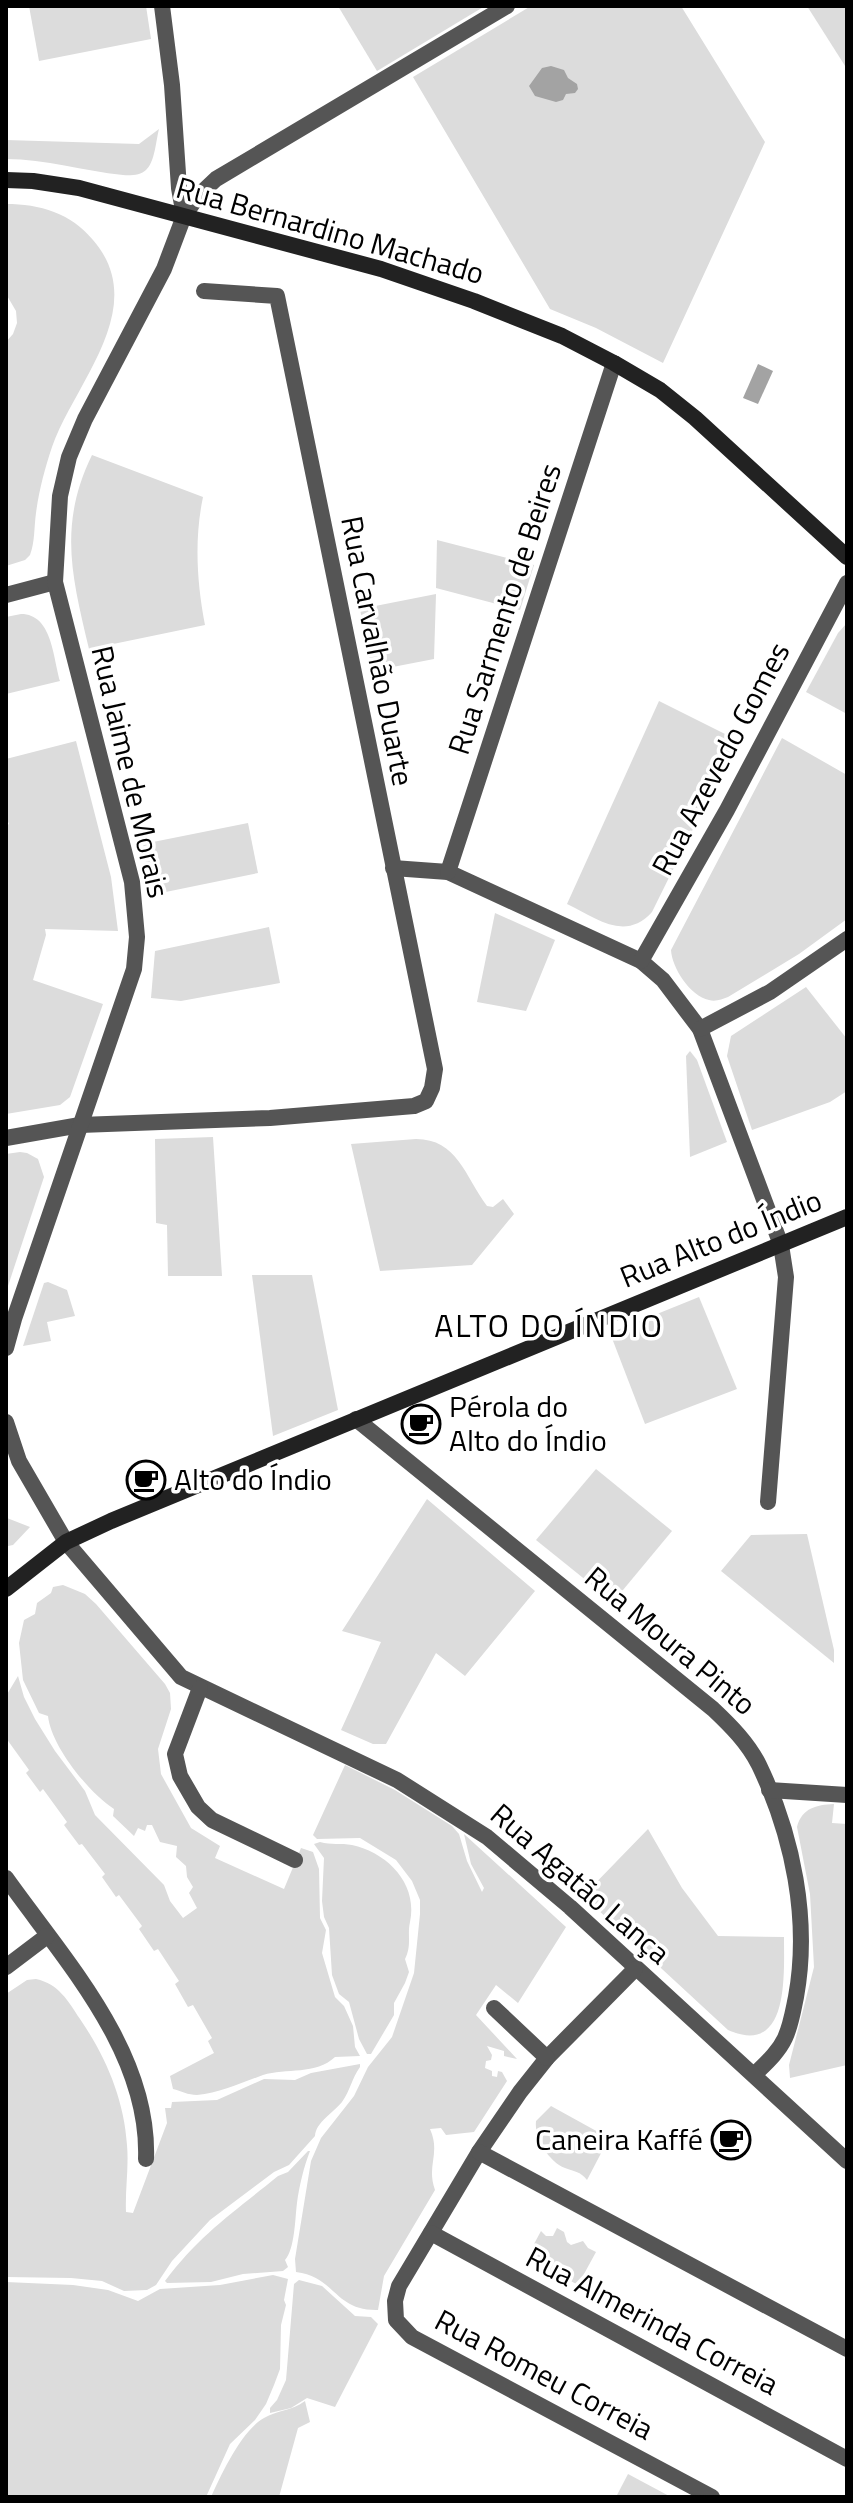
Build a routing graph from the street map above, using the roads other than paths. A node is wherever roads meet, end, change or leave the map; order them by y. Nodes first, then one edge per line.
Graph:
1 (162, 6) edge
2 (507, 6) edge
3 (6, 180) edge
4 (184, 216) junction
5 (204, 291) dead end
6 (614, 363) junction
7 (847, 557) edge
8 (55, 582) junction
9 (847, 583) edge
10 (6, 595) edge
11 (393, 868) junction
12 (448, 872) junction
13 (847, 939) edge
14 (641, 961) junction
15 (700, 1029) junction
16 (80, 1125) junction
17 (6, 1138) edge
18 (847, 1217) edge
19 (781, 1245) junction
20 (6, 1348) edge
21 (356, 1419) junction
22 (6, 1422) edge
23 (768, 1502) dead end
24 (66, 1542) junction
25 (6, 1589) edge
26 (200, 1688) junction
27 (769, 1790) junction
28 (847, 1795) edge
29 (295, 1860) dead end
30 (6, 1878) edge
31 (47, 1936) junction
32 (6, 1967) edge
33 (635, 1969) junction
34 (494, 2008) dead end
35 (547, 2058) junction
36 (754, 2075) junction
37 (479, 2152) junction
38 (146, 2159) dead end
39 (847, 2161) edge
40 (431, 2233) junction
41 (847, 2349) edge
42 (847, 2459) edge
43 (712, 2497) edge

1 - 4 street
2 - 4 street
3 - 4 main road, Rua Bernardino Machado
4 - 6 main road, Rua Bernardino Machado
4 - 8 street, Rua Jaime de Morais
5 - 11 street, Rua Carvalhão Duarte
6 - 7 main road, Rua Bernardino Machado
6 - 12 street, Rua Sarmento de Beires
8 - 10 street
8 - 16 street, Rua Jaime de Morais
9 - 14 street, Rua Azevedo Gomes
11 - 12 street
11 - 16 street, Rua Carvalhão Duarte
12 - 14 street
13 - 15 street
14 - 15 street
15 - 19 street
16 - 17 street
16 - 20 street, Rua Jaime de Morais
18 - 19 main road, Rua Alto do Índio
19 - 21 main road, Rua Alto do Índio
19 - 23 street
21 - 24 main road, Rua Alto do Índio
21 - 27 street, Rua Moura Pinto
22 - 24 street
24 - 25 main road, Rua Alto do Índio
24 - 26 street, Rua Agatão Lança
26 - 29 street
26 - 33 street, Rua Agatão Lança
27 - 28 street
27 - 36 street, Rua Moura Pinto
30 - 31 street
31 - 32 street
31 - 38 street
33 - 35 street, Rua Romeu Correia
33 - 36 street, Rua Agatão Lança
34 - 35 street
35 - 37 street, Rua Romeu Correia
36 - 39 street, Rua Agatão Lança
37 - 40 street, Rua Romeu Correia
37 - 41 street
40 - 42 street, Rua Almerinda Correia
40 - 43 street, Rua Romeu Correia

